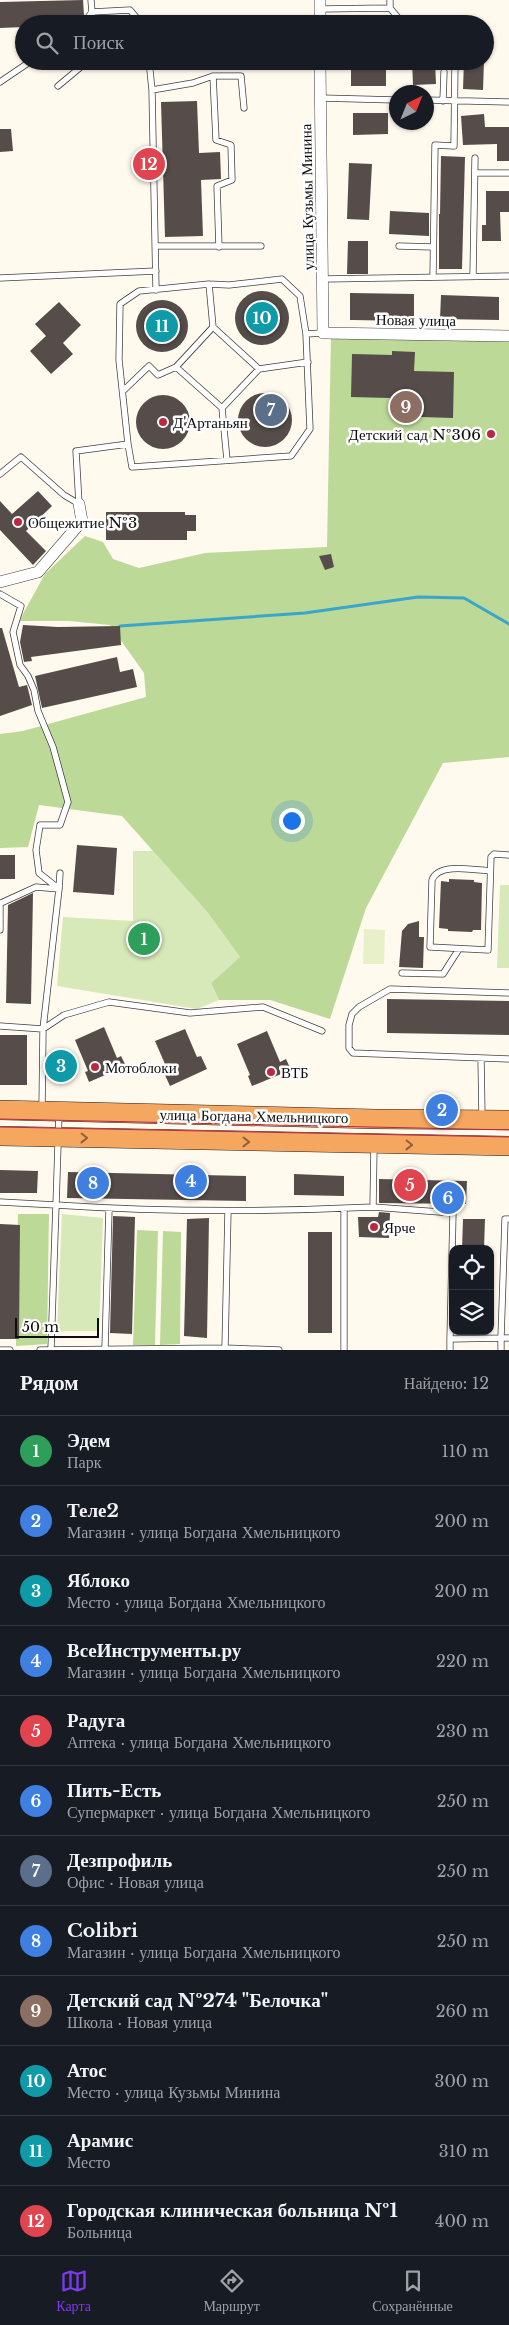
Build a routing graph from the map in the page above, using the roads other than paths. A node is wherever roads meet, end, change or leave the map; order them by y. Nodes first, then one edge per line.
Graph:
1 (91, 0) edge
2 (390, 0) edge
3 (320, 5) edge
4 (390, 8) junction
5 (92, 12) junction
6 (90, 15) edge
7 (92, 15) edge
8 (134, 15) edge
9 (396, 15) edge
10 (18, 70) edge
11 (77, 70) edge
12 (150, 70) edge
13 (320, 70) edge
14 (455, 70) edge
15 (444, 72) dead end
16 (213, 76) junction
17 (0, 82) edge
18 (58, 86) dead end
19 (152, 90) junction
20 (321, 98) junction
21 (389, 100) edge
22 (434, 100) edge
23 (443, 101) junction
24 (454, 101) junction
25 (509, 102) edge
26 (244, 108) dead end
27 (475, 158) dead end
28 (475, 173) junction
29 (509, 173) edge
30 (155, 246) junction
31 (262, 246) dead end
32 (399, 246) dead end
33 (219, 247) junction
34 (433, 247) junction
35 (156, 270) junction
36 (472, 276) junction
37 (509, 276) edge
38 (433, 277) junction
39 (0, 278) edge
40 (323, 279) junction
41 (209, 284) junction
42 (156, 290) junction
43 (213, 327) junction
44 (323, 333) junction
45 (306, 334) junction
46 (509, 336) edge
47 (308, 362) junction
48 (176, 366) junction
49 (259, 369) junction
50 (123, 391) junction
51 (222, 408) junction
52 (128, 444) junction
53 (227, 460) junction
54 (0, 474) edge
55 (78, 504) junction
56 (0, 582) edge
57 (0, 594) edge
58 (509, 855) edge
59 (490, 871) junction
60 (60, 873) dead end
61 (59, 889) junction
62 (1, 903) edge
63 (0, 930) edge
64 (460, 949) junction
65 (402, 973) dead end
66 (509, 993) edge
67 (0, 1026) edge
68 (43, 1028) junction
69 (322, 1031) dead end
70 (481, 1058) junction
71 (509, 1059) edge
72 (0, 1110) edge
73 (50, 1111) junction
74 (482, 1119) junction
75 (509, 1120) edge
76 (0, 1136) edge
77 (58, 1138) junction
78 (374, 1144) junction
79 (509, 1146) edge
80 (0, 1202) edge
81 (56, 1205) junction
82 (373, 1207) junction
83 (109, 1208) junction
84 (344, 1209) junction
85 (228, 1211) junction
86 (509, 1219) edge
87 (506, 1254) edge
88 (501, 1338) junction
89 (509, 1338) edge
90 (450, 1339) junction
91 (105, 1348) junction
92 (225, 1348) junction
93 (0, 1350) edge
94 (10, 1350) edge
95 (40, 1350) edge
96 (51, 1350) edge
97 (279, 1350) edge
98 (344, 1350) edge
99 (450, 1350) edge
100 (501, 1350) edge

1 - 5 lane
2 - 4 lane
3 - 4 lane
4 - 9 lane
5 - 6 lane
5 - 7 lane
5 - 8 lane
10 - 17 lane
11 - 18 lane
12 - 19 lane
13 - 20 street, улица Кузьмы Минина
14 - 24 lane
15 - 23 lane
16 - 19 lane
16 - 26 lane
16 - 33 lane
19 - 30 lane
20 - 21 lane
20 - 40 street, улица Кузьмы Минина
22 - 23 lane
23 - 24 lane
24 - 25 lane
24 - 34 lane
27 - 28 lane
28 - 29 lane
28 - 36 lane
30 - 33 lane
30 - 35 lane
31 - 33 lane
32 - 34 lane
34 - 38 lane
35 - 39 lane
35 - 42 lane
36 - 37 lane
36 - 38 lane
38 - 40 lane
40 - 44 street, улица Кузьмы Минина
41 - 42 lane
41 - 43 lane
41 - 45 lane
42 - 50 lane
43 - 48 lane
43 - 49 lane
44 - 45 lane
44 - 46 street, Новая улица
45 - 47 lane
47 - 49 lane
47 - 53 lane
48 - 50 lane
48 - 51 lane
49 - 51 lane
50 - 52 lane
51 - 53 lane
52 - 53 lane
52 - 55 lane
54 - 55 lane
55 - 56 street
57 - 61 lane
58 - 59 lane
59 - 64 lane
59 - 64 lane
60 - 61 lane
61 - 62 lane
61 - 68 lane
62 - 63 lane
64 - 65 lane
66 - 70 lane
67 - 68 lane
68 - 69 lane
68 - 73 lane
70 - 71 lane
70 - 74 lane
72 - 73 highway, улица Богдана Хмельницкого
73 - 74 highway, улица Богдана Хмельницкого
73 - 77 lane
74 - 75 highway, улица Богдана Хмельницкого
76 - 77 highway, улица Богдана Хмельницкого
77 -> 78 highway, улица Богдана Хмельницкого
77 - 81 lane
78 -> 79 highway, улица Богдана Хмельницкого
78 - 82 lane
80 - 81 lane
81 - 83 lane
81 - 96 lane
82 - 84 lane
82 - 90 lane
83 - 85 lane
83 - 91 lane
84 - 85 lane
84 - 98 lane
85 - 92 lane
86 - 87 lane
87 - 88 lane
88 - 89 lane
88 - 90 lane
88 - 100 lane
90 - 99 lane
91 - 92 lane
91 - 96 lane
92 - 97 lane
93 - 94 lane
95 - 96 lane

